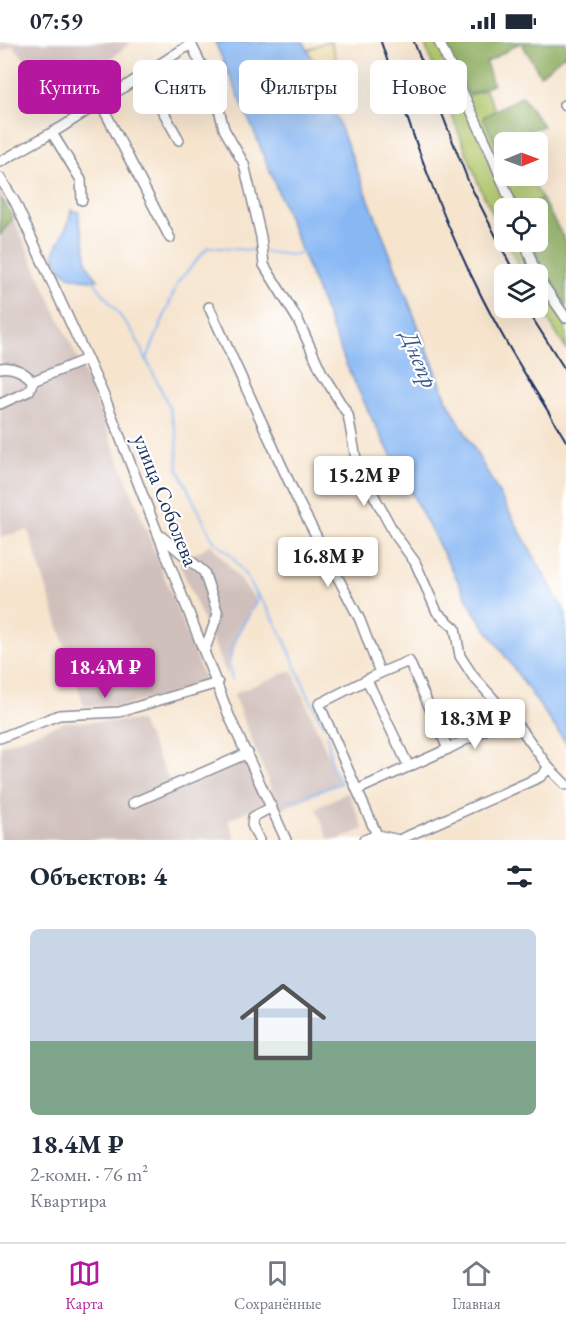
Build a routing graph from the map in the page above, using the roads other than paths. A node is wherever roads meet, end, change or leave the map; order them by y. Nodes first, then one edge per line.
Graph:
1 (439, 42) edge
2 (164, 60) edge
3 (198, 60) edge
4 (81, 114) edge
5 (106, 114) edge
6 (164, 114) edge
7 (220, 114) edge
8 (52, 133) junction
9 (179, 140) dead end
10 (0, 162) edge
11 (0, 178) edge
12 (509, 198) edge
13 (82, 200) dead end
14 (170, 238) dead end
15 (548, 291) edge
16 (209, 307) dead end
17 (566, 318) edge
18 (87, 359) junction
19 (0, 368) edge
20 (33, 381) junction
21 (0, 404) edge
22 (159, 535) junction
23 (205, 649) junction
24 (380, 673) junction
25 (367, 680) junction
26 (218, 683) junction
27 (489, 728) dead end
28 (0, 738) edge
29 (448, 749) junction
30 (248, 753) junction
31 (409, 767) junction
32 (549, 768) junction
33 (566, 785) edge
34 (357, 790) junction
35 (133, 803) dead end
36 (272, 807) junction
37 (377, 835) junction
38 (259, 840) edge
39 (286, 840) edge
40 (364, 840) edge
41 (399, 840) edge

1 - 12 street
2 - 3 street
4 - 8 street
5 - 14 street
6 - 9 street
7 - 32 street
8 - 10 street
8 - 13 street
11 - 18 street, улица Соболева
15 - 17 street
16 - 24 street
18 - 20 street
18 - 22 street, улица Соболева
19 - 20 street
20 - 21 street
22 - 23 street, улица Соболева
22 - 23 street
23 - 26 street, улица Соболева
24 - 25 street
24 - 29 street
25 - 31 street
25 - 34 street
26 - 28 street
26 - 30 street, улица Соболева
27 - 29 street
29 - 31 street
30 - 35 street
30 - 36 street, улица Соболева
31 - 34 street
32 - 33 street
32 - 41 street
34 - 37 street
36 - 38 street
36 - 39 street, улица Соболева
37 - 40 street
37 - 41 street

